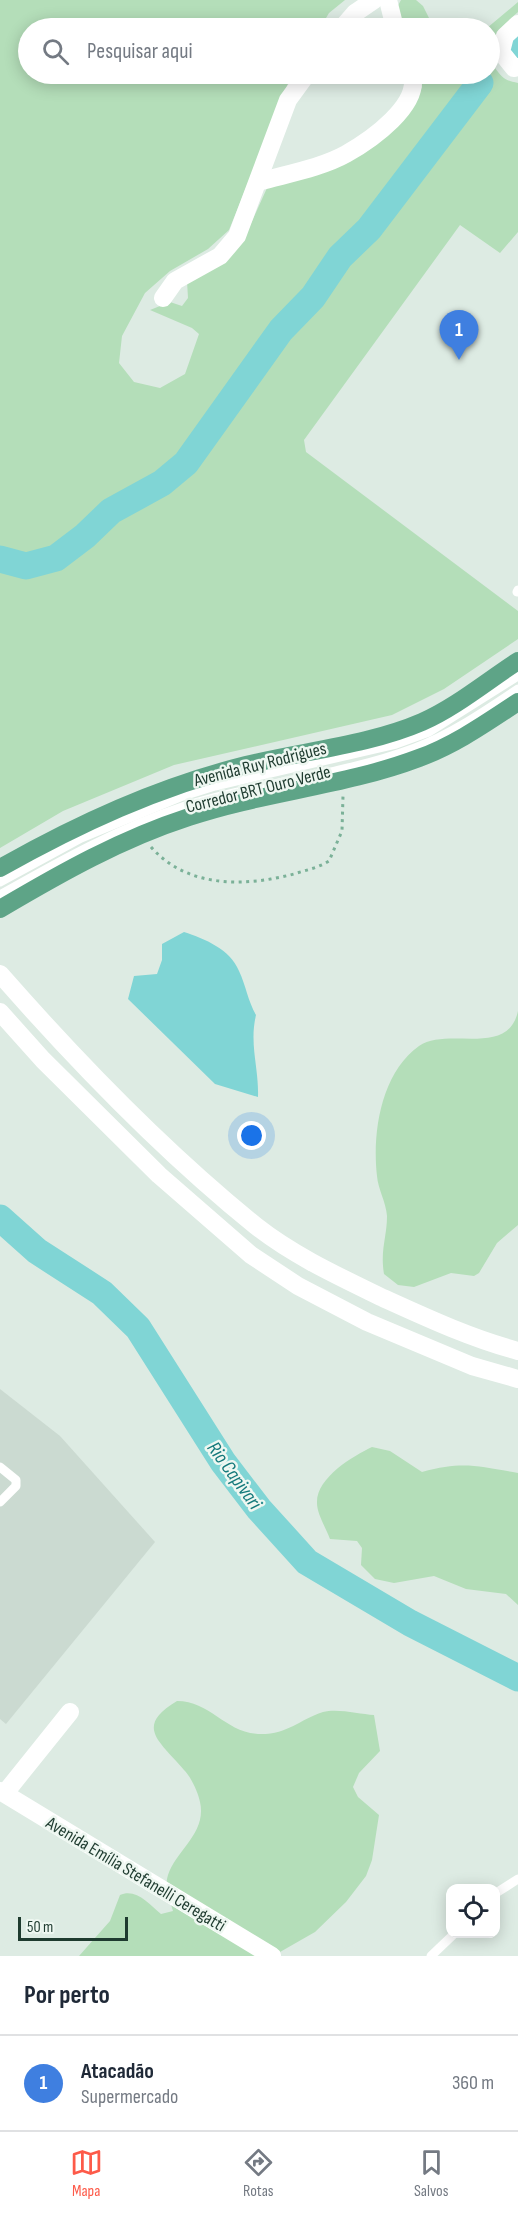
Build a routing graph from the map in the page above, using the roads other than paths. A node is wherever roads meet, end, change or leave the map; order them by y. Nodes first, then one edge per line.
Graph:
1 (374, 0) edge
2 (388, 0) edge
3 (351, 18) edge
4 (392, 18) edge
5 (518, 24) edge
6 (518, 67) edge
7 (300, 84) edge
8 (415, 84) edge
9 (258, 182) junction
10 (163, 298) dead end
11 (518, 661) edge
12 (518, 676) edge
13 (518, 689) edge
14 (518, 702) edge
15 (0, 868) edge
16 (0, 882) edge
17 (0, 895) edge
18 (0, 909) edge
19 (0, 974) edge
20 (0, 1012) edge
21 (333, 1275) junction
22 (324, 1299) junction
23 (481, 1341) junction
24 (518, 1351) edge
25 (472, 1366) junction
26 (518, 1378) edge
27 (0, 1467) edge
28 (0, 1502) edge
29 (70, 1712) dead end
30 (2, 1792) edge
31 (518, 1879) edge
32 (500, 1890) edge
33 (450, 1938) edge
34 (272, 1956) edge
35 (432, 1956) edge

1 - 3 street
2 - 4 street
5 - 6 street
7 - 9 street
8 - 9 street
9 - 10 street
11 - 15 main road, Avenida Ruy Rodrigues
12 - 16 lane, Corredor BRT Ouro Verde
13 - 17 lane, Corredor BRT Ouro Verde
14 - 18 main road, Avenida Ruy Rodrigues
19 - 21 street
20 - 22 street
21 - 22 street
21 - 23 street
22 - 25 street
23 - 24 street
23 - 25 street
25 - 26 street
27 - 28 lane
29 - 30 street
30 - 34 street, Avenida Emília Stefanelli Ceregatti
31 - 32 lane
33 - 35 lane

